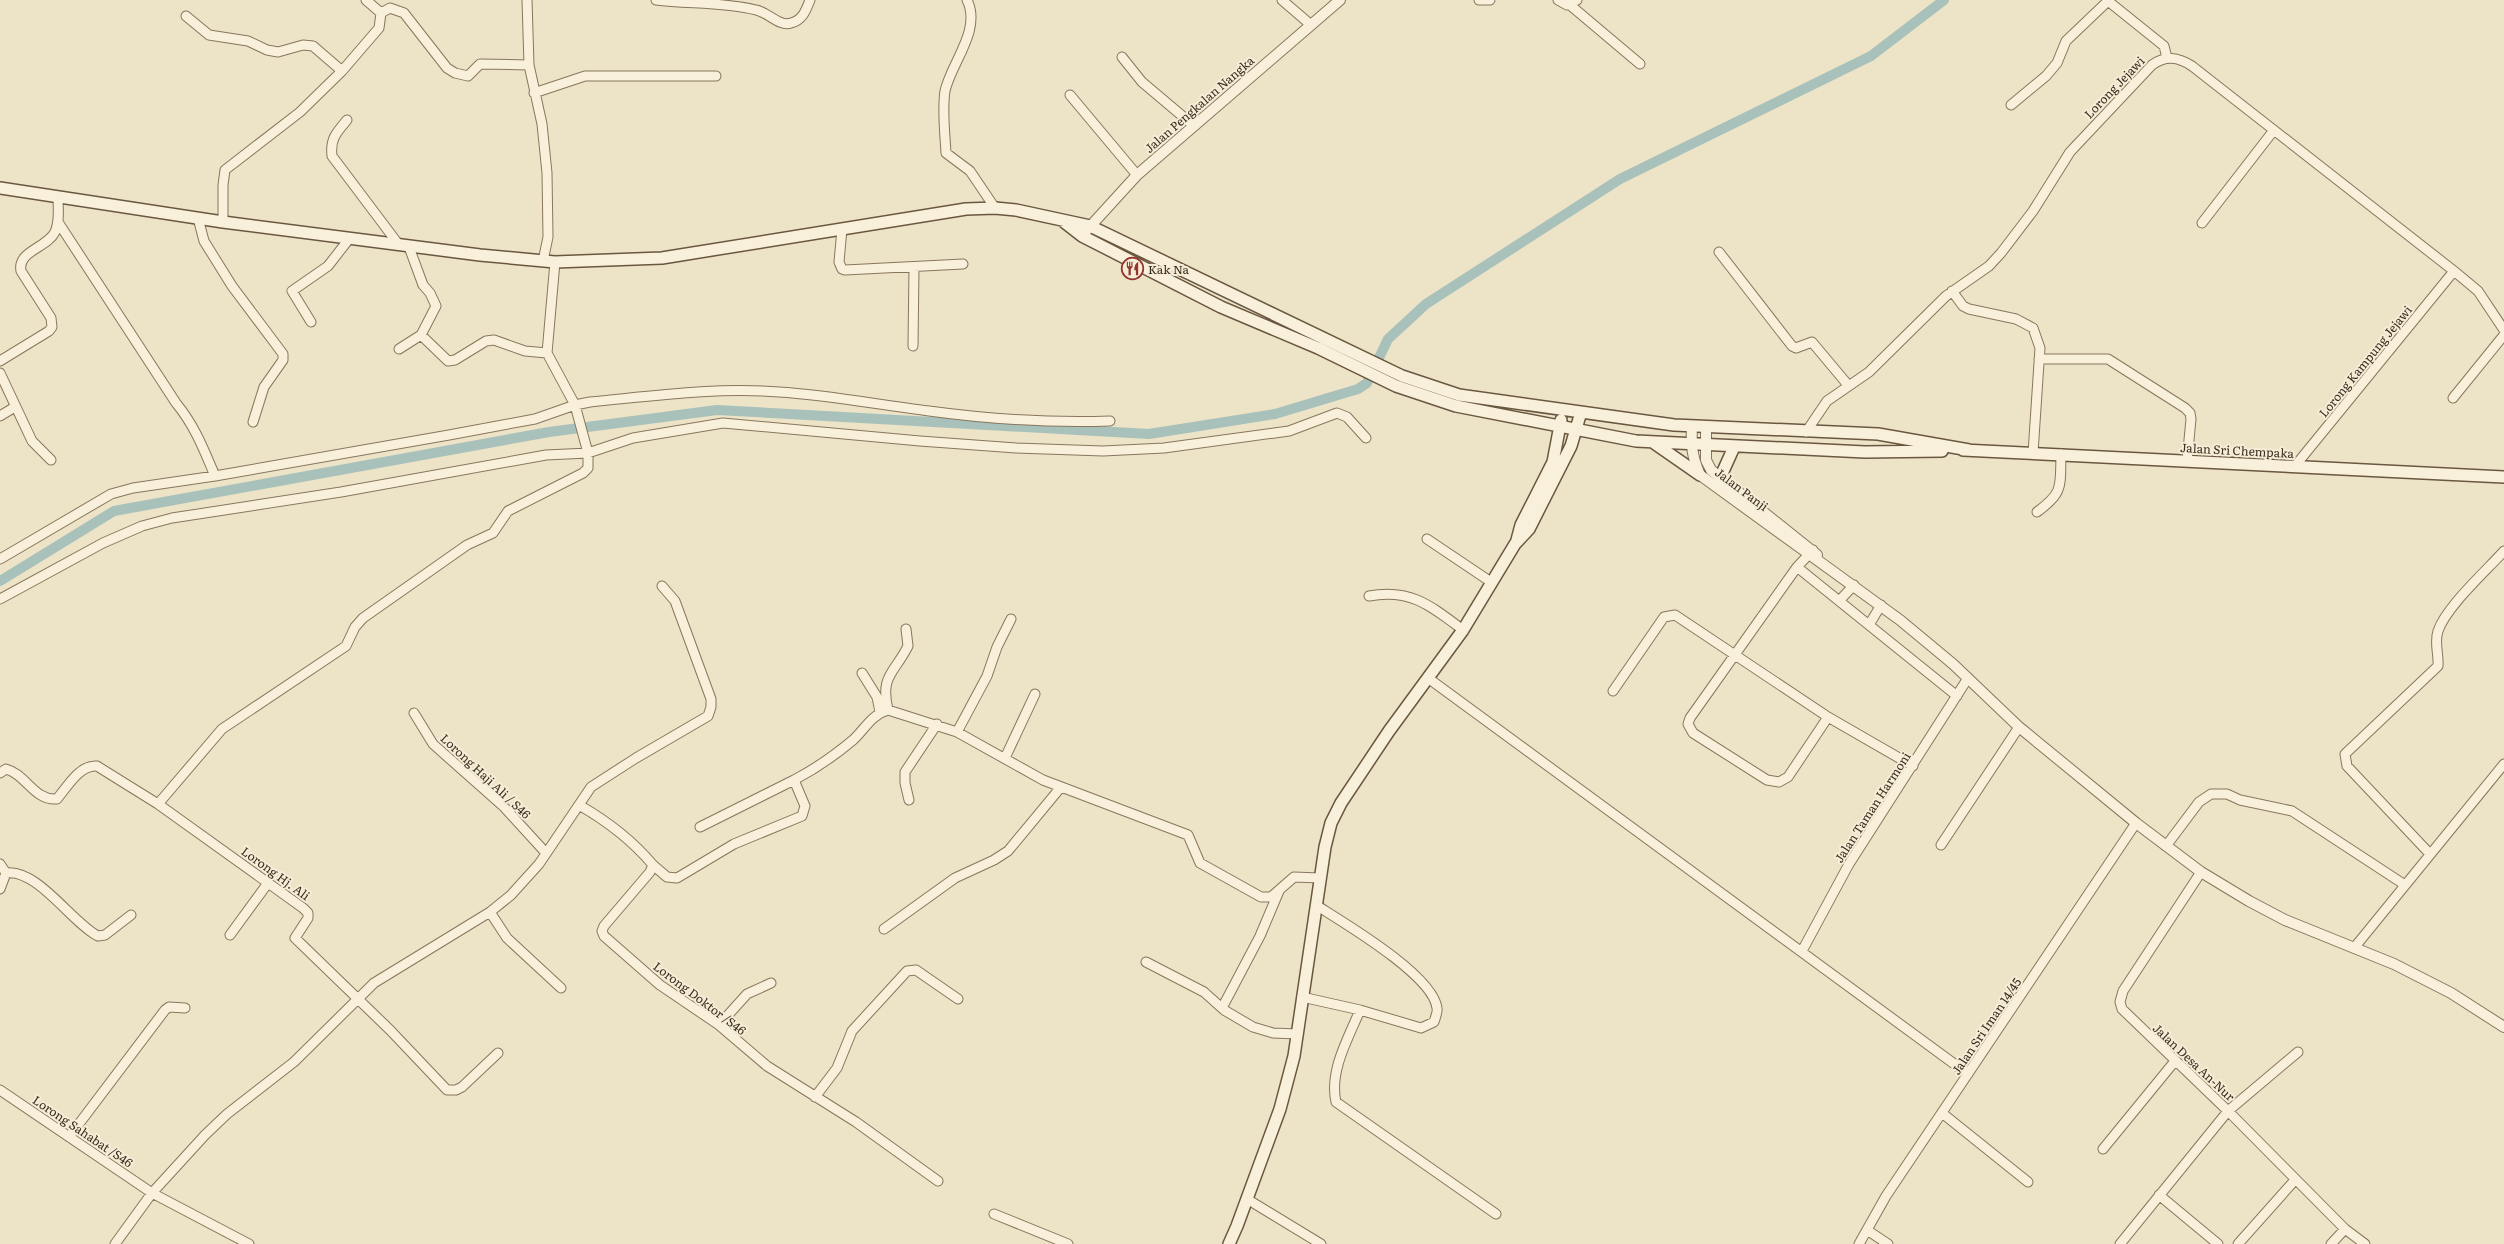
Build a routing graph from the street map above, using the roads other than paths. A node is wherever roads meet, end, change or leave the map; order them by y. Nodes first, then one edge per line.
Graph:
1 (366, 0) edge
2 (527, 0) edge
3 (656, 0) edge
4 (810, 0) edge
5 (967, 0) edge
6 (1282, 0) edge
7 (1340, 0) edge
8 (1479, 0) edge
9 (1490, 0) edge
10 (1558, 0) edge
11 (2109, 1) edge
12 (1574, 3) edge
13 (382, 13) junction
14 (186, 16) dead end
15 (1311, 25) junction
16 (1122, 57) dead end
17 (2167, 58) junction
18 (529, 64) junction
19 (1640, 64) dead end
20 (342, 71) junction
21 (716, 76) dead end
22 (534, 93) junction
23 (1070, 96) dead end
24 (2011, 105) dead end
25 (347, 120) dead end
26 (1193, 125) junction
27 (2274, 130) junction
28 (1137, 175) junction
29 (0, 188) edge
30 (58, 197) junction
31 (995, 208) junction
32 (198, 218) junction
33 (1063, 221) junction
34 (58, 222) junction
35 (223, 222) junction
36 (2202, 223) dead end
37 (1090, 226) junction
38 (842, 229) junction
39 (1082, 236) junction
40 (350, 239) junction
41 (404, 246) junction
42 (1719, 252) dead end
43 (549, 261) junction
44 (963, 264) dead end
45 (914, 268) junction
46 (2454, 271) junction
47 (1952, 291) junction
48 (311, 322) dead end
49 (2504, 330) edge
50 (420, 335) junction
51 (2504, 336) edge
52 (913, 346) dead end
53 (399, 350) dead end
54 (547, 353) junction
55 (2039, 359) junction
56 (0, 361) edge
57 (0, 373) edge
58 (1394, 380) junction
59 (1848, 385) junction
60 (2453, 398) dead end
61 (15, 407) junction
62 (576, 409) junction
63 (1563, 410) junction
64 (1581, 412) junction
65 (0, 416) edge
66 (1110, 421) dead end
67 (253, 422) dead end
68 (1560, 426) junction
69 (1692, 426) junction
70 (1706, 427) junction
71 (1576, 429) junction
72 (1806, 432) junction
73 (1366, 438) dead end
74 (1653, 442) junction
75 (1691, 445) junction
76 (1706, 445) junction
77 (1734, 447) junction
78 (1969, 450) junction
79 (588, 453) junction
80 (2033, 453) junction
81 (2061, 454) junction
82 (52, 460) dead end
83 (2186, 461) junction
84 (2295, 466) junction
85 (1700, 475) junction
86 (215, 476) junction
87 (2503, 476) edge
88 (1720, 478) junction
89 (2037, 512) dead end
90 (1427, 538) dead end
91 (1516, 544) junction
92 (2504, 551) edge
93 (1810, 552) junction
94 (0, 559) edge
95 (1797, 567) junction
96 (1491, 582) junction
97 (1854, 585) junction
98 (662, 586) dead end
99 (1369, 596) dead end
100 (0, 599) edge
101 (1839, 601) junction
102 (1881, 605) junction
103 (1011, 619) dead end
104 (1869, 625) junction
105 (906, 629) dead end
106 (1463, 630) junction
107 (1736, 655) junction
108 (862, 673) dead end
109 (1428, 678) junction
110 (1968, 678) junction
111 (1613, 691) dead end
112 (1035, 694) dead end
113 (1957, 696) junction
114 (884, 711) junction
115 (414, 713) dead end
116 (1828, 716) junction
117 (937, 724) junction
118 (2019, 727) junction
119 (957, 732) junction
120 (1005, 758) junction
121 (2504, 764) edge
122 (1913, 766) junction
123 (0, 773) edge
124 (794, 780) junction
125 (1061, 787) junction
126 (909, 800) dead end
127 (158, 804) junction
128 (579, 805) junction
129 (2136, 823) junction
130 (700, 827) dead end
131 (1941, 845) dead end
132 (2166, 846) junction
133 (546, 853) junction
134 (2430, 854) junction
135 (0, 864) edge
136 (653, 865) junction
137 (2201, 872) junction
138 (6, 873) junction
139 (1320, 878) junction
140 (268, 882) junction
141 (2405, 885) junction
142 (0, 889) edge
143 (1280, 889) junction
144 (1316, 905) junction
145 (490, 912) junction
146 (132, 915) dead end
147 (884, 929) dead end
148 (230, 935) dead end
149 (2354, 948) junction
150 (1802, 951) junction
151 (1146, 962) dead end
152 (771, 983) dead end
153 (561, 988) dead end
154 (1302, 997) junction
155 (358, 999) junction
156 (958, 999) dead end
157 (185, 1008) dead end
158 (1222, 1008) junction
159 (1360, 1010) junction
160 (719, 1025) junction
161 (2504, 1027) edge
162 (1298, 1034) junction
163 (2298, 1052) dead end
164 (498, 1053) dead end
165 (2175, 1061) junction
166 (1968, 1074) junction
167 (0, 1090) edge
168 (815, 1097) junction
169 (2228, 1111) junction
170 (1942, 1113) junction
171 (69, 1137) junction
172 (2103, 1149) dead end
173 (2295, 1180) junction
174 (938, 1182) dead end
175 (2028, 1182) dead end
176 (152, 1193) junction
177 (2159, 1195) junction
178 (1247, 1199) junction
179 (994, 1214) dead end
180 (1496, 1214) dead end
181 (2345, 1229) junction
182 (1867, 1230) junction
183 (115, 1244) edge
184 (249, 1244) edge
185 (1068, 1244) edge
186 (1229, 1244) edge
187 (1322, 1244) edge
188 (1859, 1244) edge
189 (1888, 1244) edge
190 (2120, 1244) edge
191 (2218, 1244) edge
192 (2238, 1244) edge
193 (2331, 1244) edge
194 (2365, 1244) edge

1 - 13 street
2 - 18 street
3 - 4 street
5 - 31 street
6 - 15 street
7 - 15 street, Jalan Pengkalan Nangka
8 - 9 street
10 - 12 street
11 - 17 street
11 - 24 street
12 - 19 street
13 - 18 street
13 - 20 street
14 - 20 street
15 - 26 street, Jalan Pengkalan Nangka
16 - 26 street
17 - 27 street
17 - 47 street, Lorong Jejawi
18 - 22 street
20 - 35 street
21 - 22 street
22 - 43 street
23 - 28 street
25 - 41 street
26 - 28 street, Jalan Pengkalan Nangka
27 - 36 street
27 - 46 street
28 - 37 street, Jalan Pengkalan Nangka
29 - 30 main road
30 - 32 main road
30 - 34 street
31 - 33 main road
31 - 38 main road
32 - 35 main road
32 - 67 street
33 - 37 main road
33 - 39 main road
34 - 56 street
34 - 86 street
35 - 40 main road
37 - 39 street, Jalan Pengkalan Nangka
37 - 58 main road
38 - 43 main road
38 - 45 street
39 - 58 main road
40 - 41 main road
40 - 48 street
41 - 43 main road
41 - 50 street
42 - 59 street
43 - 54 street
44 - 45 street
45 - 52 street
46 - 49 street
46 - 84 street, Lorong Kampung Jejawi
47 - 55 street
47 - 59 street, Lorong Jejawi
50 - 53 street
50 - 54 street
51 - 60 street
54 - 62 street
55 - 80 street
55 - 83 street
57 - 61 street
58 - 63 main road
58 - 68 main road
59 - 72 street, Lorong Jejawi
61 - 65 street
61 - 82 street
62 - 66 street
62 - 79 street
62 - 86 street
63 - 64 main road
63 - 68 main road
64 - 69 main road
64 - 71 main road
68 - 71 main road
68 - 91 main road
69 - 70 main road
69 - 75 street, Jalan Panji
70 - 72 main road
70 - 76 street
71 - 74 main road
71 - 91 main road
72 - 78 main road
73 - 79 street
74 - 75 main road
74 - 85 main road
75 - 76 main road
75 - 85 street, Jalan Panji
76 - 77 main road
76 - 88 street
77 - 78 main road
77 - 88 main road
78 - 80 main road, Jalan Sri Chempaka
79 - 100 street
79 - 127 street
80 - 81 main road, Jalan Sri Chempaka
81 - 83 main road, Jalan Sri Chempaka
81 - 89 street
83 - 84 main road, Jalan Sri Chempaka
84 - 87 main road, Jalan Sri Chempaka
85 - 93 street, Jalan Panji
86 - 94 street
88 - 93 street
90 - 96 street
91 - 96 main road
92 - 134 street
93 - 95 street
93 - 97 street
95 - 101 street
95 - 107 street
96 - 106 main road
97 - 101 street
97 - 102 street
98 - 128 street
99 - 106 street
101 - 104 street
102 - 104 street
102 - 110 street
103 - 119 street
104 - 113 street
105 - 114 street
106 - 109 main road
107 - 111 street
107 - 116 street
107 - 116 street
108 - 114 street
109 - 139 main road
109 - 150 street
110 - 113 street, Jalan Taman Harmoni
110 - 118 street
112 - 120 street
113 - 122 street, Jalan Taman Harmoni
114 - 117 street
114 - 124 street
115 - 133 street, Lorong Haji Ali / S46
116 - 122 street
117 - 119 street
117 - 126 street
118 - 129 street
118 - 131 street
119 - 120 street
120 - 125 street
121 - 134 street
122 - 150 street, Jalan Taman Harmoni
123 - 127 street, Lorong Hj. Ali
124 - 130 street
124 - 136 street
125 - 143 street
125 - 147 street
127 - 140 street, Lorong Hj. Ali
128 - 133 street
128 - 136 street
129 - 132 street
129 - 166 street, Jalan Sri Iman 14/45
132 - 137 street
132 - 141 street
133 - 145 street
134 - 141 street
135 - 138 street
136 - 160 street, Lorong Doktor /S46
137 - 149 street
137 - 165 street, Jalan Desa An-Nur
138 - 142 street
138 - 146 street
139 - 143 street
139 - 144 main road
140 - 148 street
140 - 155 street, Lorong Hj. Ali
141 - 149 street
143 - 158 street
144 - 154 main road
144 - 159 street
145 - 153 street
145 - 155 street
149 - 161 street
150 - 166 street
151 - 158 street
152 - 160 street
154 - 159 street
154 - 162 main road
155 - 164 street
155 - 176 street
156 - 168 street
157 - 171 street
158 - 162 street
159 - 180 street
160 - 168 street, Lorong Doktor /S46
162 - 178 main road
163 - 169 street
165 - 169 street, Jalan Desa An-Nur
165 - 172 street
166 - 170 street, Jalan Sri Iman 14/45
167 - 171 street, Lorong Sahabat /S46
168 - 174 street, Lorong Doktor /S46
169 - 173 street, Jalan Desa An-Nur
169 - 177 street
170 - 175 street
170 - 182 street, Jalan Sri Iman 14/45
171 - 176 street, Lorong Sahabat /S46
173 - 181 street, Jalan Desa An-Nur
173 - 192 street
176 - 183 street
176 - 184 street, Lorong Sahabat /S46
177 - 190 street
177 - 191 street
178 - 186 main road
178 - 187 street
179 - 185 street
181 - 193 street
181 - 194 street, Jalan Desa An-Nur
182 - 188 street, Jalan Sri Iman 14/45
182 - 189 street

